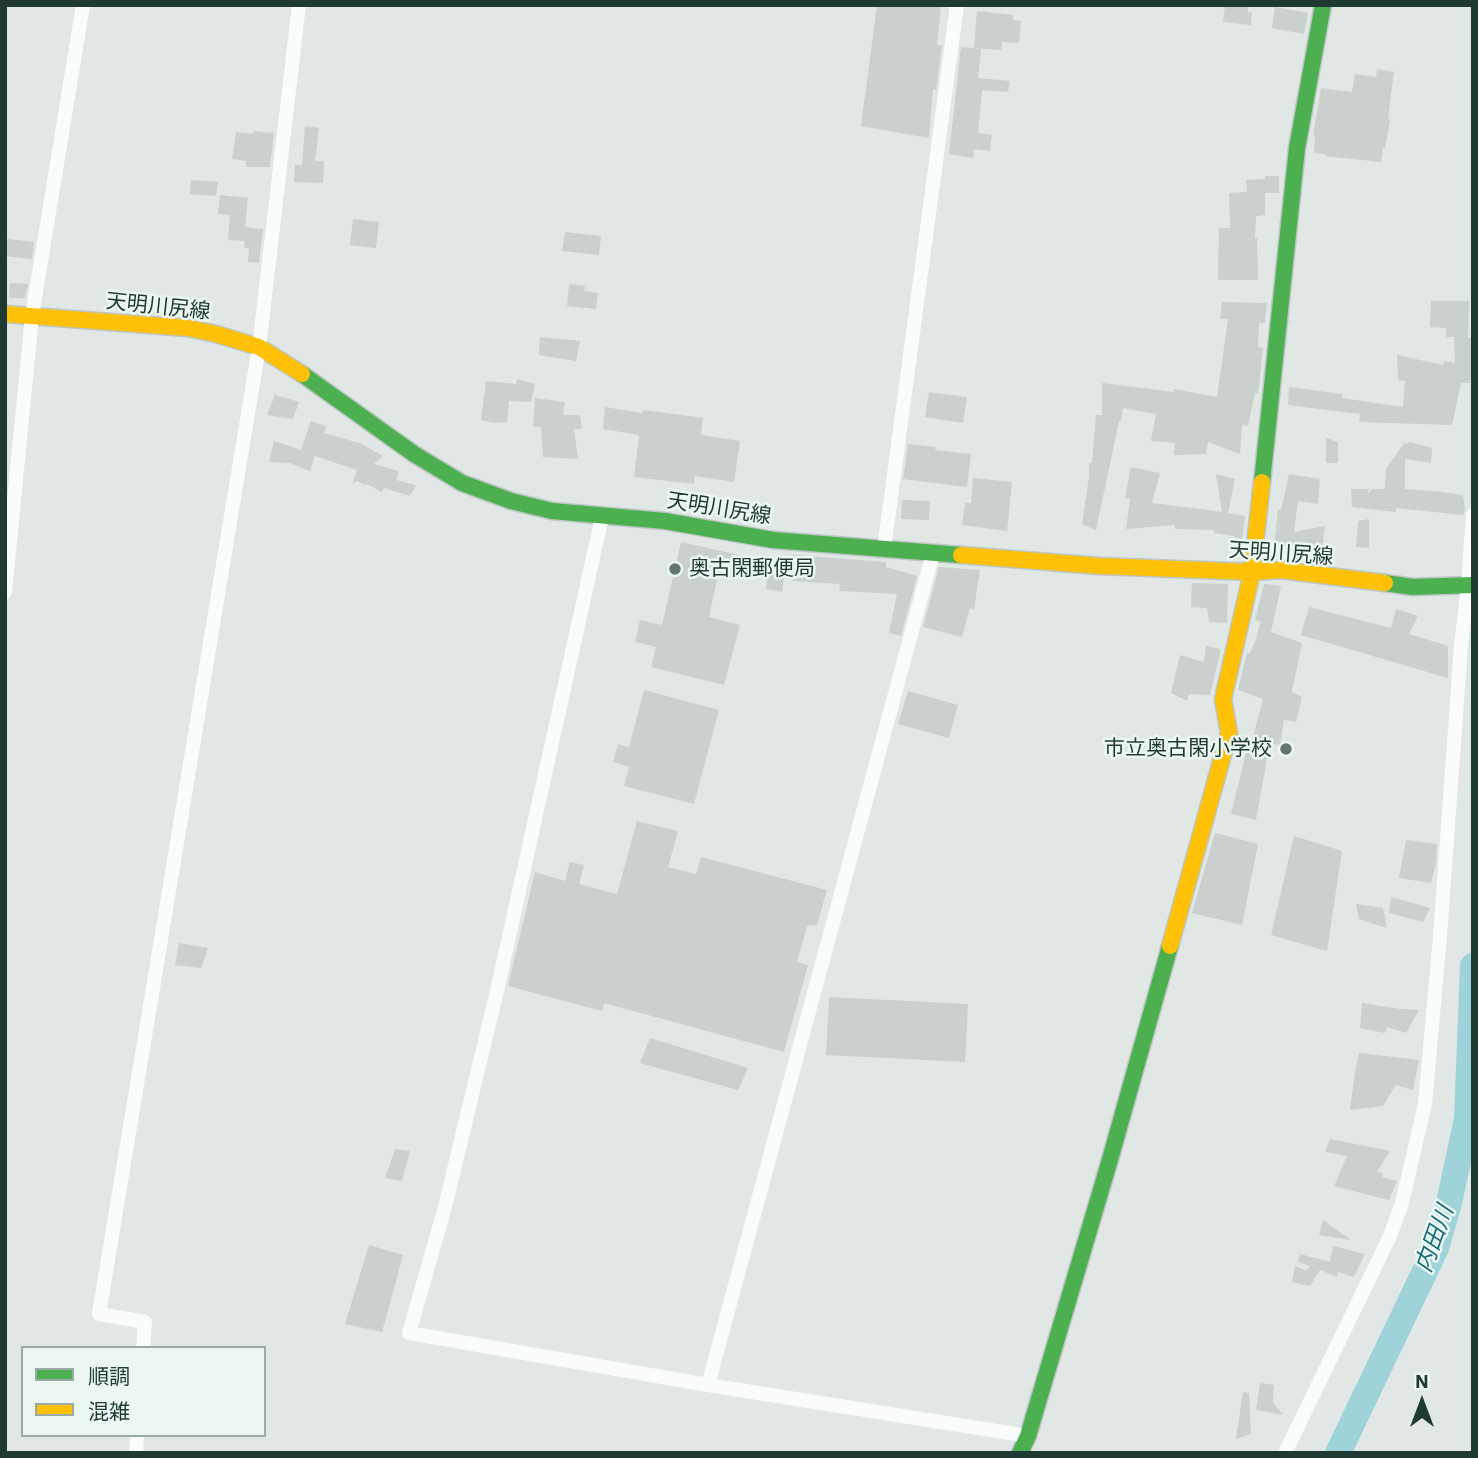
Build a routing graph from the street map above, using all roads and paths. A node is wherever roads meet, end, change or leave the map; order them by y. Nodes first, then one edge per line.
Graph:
1 (83, 5) edge
2 (299, 5) edge
3 (957, 5) edge
4 (1323, 5) edge
5 (5, 314) edge
6 (32, 316) junction
7 (259, 347) junction
8 (1473, 515) edge
9 (602, 517) junction
10 (884, 549) junction
11 (933, 553) junction
12 (1252, 572) junction
13 (1470, 585) edge
14 (5, 592) edge
15 (144, 1346) edge
16 (708, 1385) junction
17 (1028, 1436) junction
18 (1020, 1453) edge
19 (1285, 1453) edge

1 - 6 street
2 - 7 street
3 - 10 street
4 - 12 main road
5 - 6 main road, 天明川尻線
6 - 7 main road, 天明川尻線
6 - 14 street
7 - 9 main road, 天明川尻線
7 - 15 street
8 - 13 street
9 - 10 main road, 天明川尻線
9 - 16 street
10 - 11 main road, 天明川尻線
11 - 12 main road, 天明川尻線
11 - 16 street
12 - 13 main road, 天明川尻線
12 - 17 main road
13 - 19 street
16 - 17 street
17 - 18 main road

